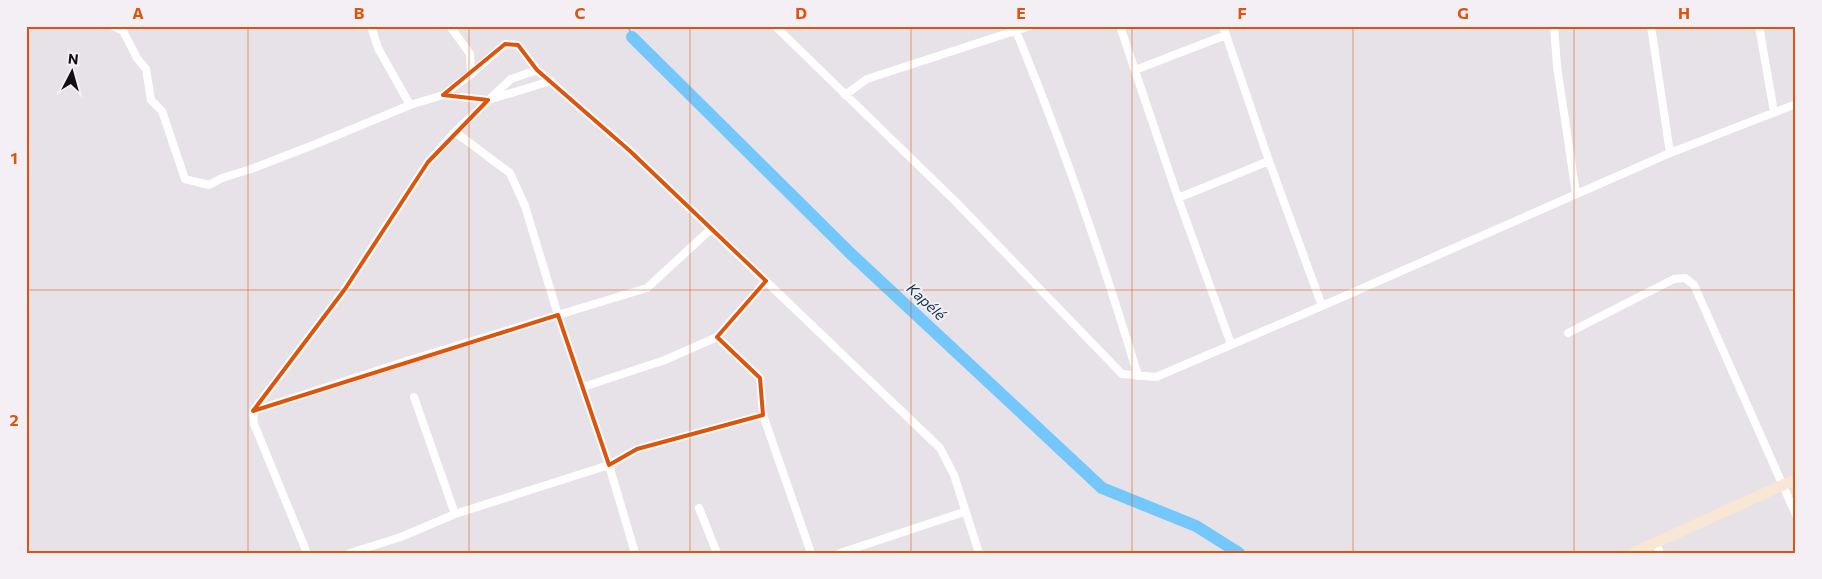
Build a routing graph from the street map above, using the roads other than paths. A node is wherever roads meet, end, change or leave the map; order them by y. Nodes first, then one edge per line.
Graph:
1 (113, 26) edge
2 (371, 26) edge
3 (450, 26) edge
4 (775, 26) edge
5 (1030, 26) edge
6 (1120, 26) edge
7 (1223, 26) edge
8 (1554, 26) edge
9 (1651, 26) edge
10 (1759, 26) edge
11 (1016, 31) junction
12 (1226, 35) junction
13 (538, 70) junction
14 (1135, 70) junction
15 (471, 74) junction
16 (550, 81) junction
17 (443, 95) junction
18 (845, 95) junction
19 (488, 100) junction
20 (1796, 104) edge
21 (410, 105) junction
22 (1774, 112) junction
23 (455, 132) junction
24 (1670, 153) junction
25 (1269, 160) junction
26 (1576, 194) junction
27 (1178, 198) junction
28 (711, 229) junction
29 (766, 281) junction
30 (1322, 306) junction
31 (558, 315) junction
32 (1568, 333) dead end
33 (717, 337) junction
34 (1231, 344) junction
35 (1138, 376) junction
36 (583, 386) junction
37 (414, 397) dead end
38 (253, 411) junction
39 (763, 415) junction
40 (609, 465) junction
41 (1796, 479) edge
42 (1783, 484) junction
43 (699, 508) dead end
44 (964, 512) junction
45 (455, 514) junction
46 (1796, 515) edge
47 (1658, 547) edge
48 (307, 553) edge
49 (350, 553) edge
50 (636, 553) edge
51 (717, 553) edge
52 (811, 553) edge
53 (840, 553) edge
54 (978, 553) edge
55 (1633, 553) edge

1 - 21 street
2 - 21 street
3 - 15 street
4 - 18 street
5 - 11 street
6 - 14 street
7 - 12 street
8 - 26 street
9 - 24 street
10 - 22 street
11 - 18 street
11 - 35 street
12 - 14 street
12 - 25 street
13 - 15 street
13 - 16 street
13 - 19 street
14 - 27 street
15 - 17 street
16 - 19 street
16 - 28 street
17 - 19 street
17 - 21 street
18 - 35 street
19 - 23 street
20 - 22 street
22 - 24 street
23 - 31 street
23 - 38 street
24 - 26 street
25 - 27 street
25 - 30 street
26 - 30 street
27 - 34 street
28 - 29 street
28 - 31 street
29 - 33 street
29 - 44 street
30 - 34 street
31 - 36 street
31 - 38 street
32 - 42 street
33 - 36 street
33 - 39 street
34 - 35 street
36 - 40 street
37 - 45 street
38 - 48 street
39 - 40 street
39 - 52 street
40 - 45 street
40 - 50 street
41 - 42 street
42 - 46 street
42 - 47 street
43 - 51 street
44 - 53 street
44 - 54 street
45 - 49 street
47 - 55 street

